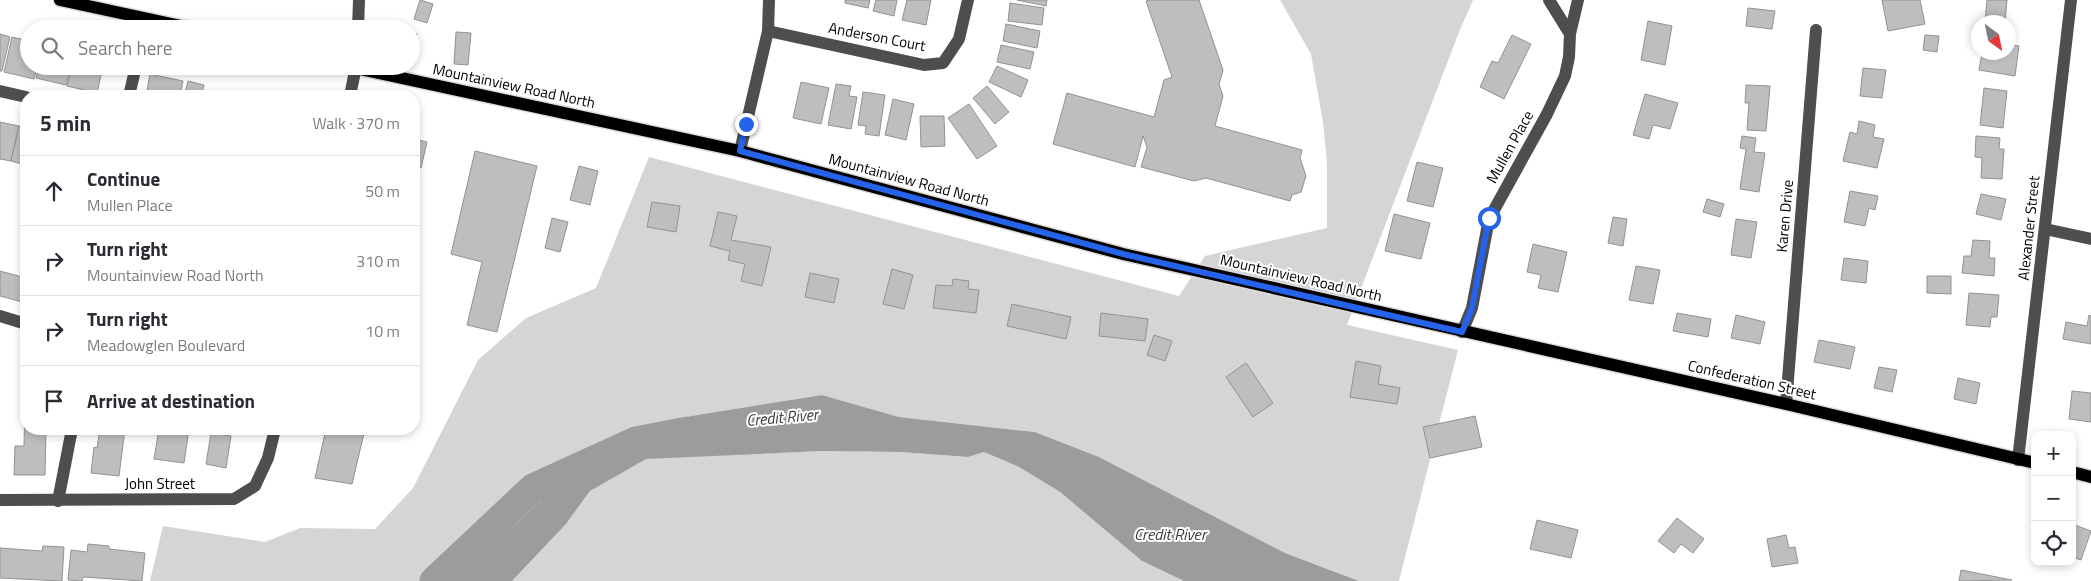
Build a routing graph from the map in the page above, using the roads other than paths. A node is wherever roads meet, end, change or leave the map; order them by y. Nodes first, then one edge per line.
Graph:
1 (60, 0) edge
2 (359, 0) edge
3 (769, 0) edge
4 (968, 0) edge
5 (1549, 0) edge
6 (1578, 0) edge
7 (2071, 0) edge
8 (132, 20) edge
9 (358, 20) edge
10 (1816, 30) dead end
11 (768, 31) junction
12 (1570, 34) junction
13 (134, 75) edge
14 (352, 75) edge
15 (390, 75) edge
16 (130, 90) edge
17 (351, 90) edge
18 (0, 91) edge
19 (20, 96) edge
20 (740, 151) junction
21 (2045, 229) junction
22 (2091, 238) edge
23 (0, 316) edge
24 (20, 322) edge
25 (1462, 332) junction
26 (1786, 404) junction
27 (71, 435) edge
28 (274, 435) edge
29 (2018, 460) junction
30 (2031, 462) edge
31 (2076, 473) edge
32 (2091, 477) edge
33 (0, 500) edge
34 (58, 501) junction

1 - 8 main road
2 - 9 street
3 - 11 street
4 - 11 street, Anderson Court
5 - 12 street
6 - 12 street, Mullen Place
7 - 21 street, Alexander Street
10 - 26 street, Karen Drive
11 - 20 street
12 - 25 street, Mullen Place
13 - 16 street
14 - 17 street
15 - 20 main road, Mountainview Road North
18 - 19 street
20 - 25 main road, Mountainview Road North
21 - 22 street
21 - 29 street, Alexander Street
23 - 24 street
25 - 26 main road, Confederation Street
26 - 29 main road, Confederation Street
27 - 34 street
28 - 34 street, John Street
29 - 30 main road, Confederation Street
31 - 32 main road
33 - 34 street, John Street

